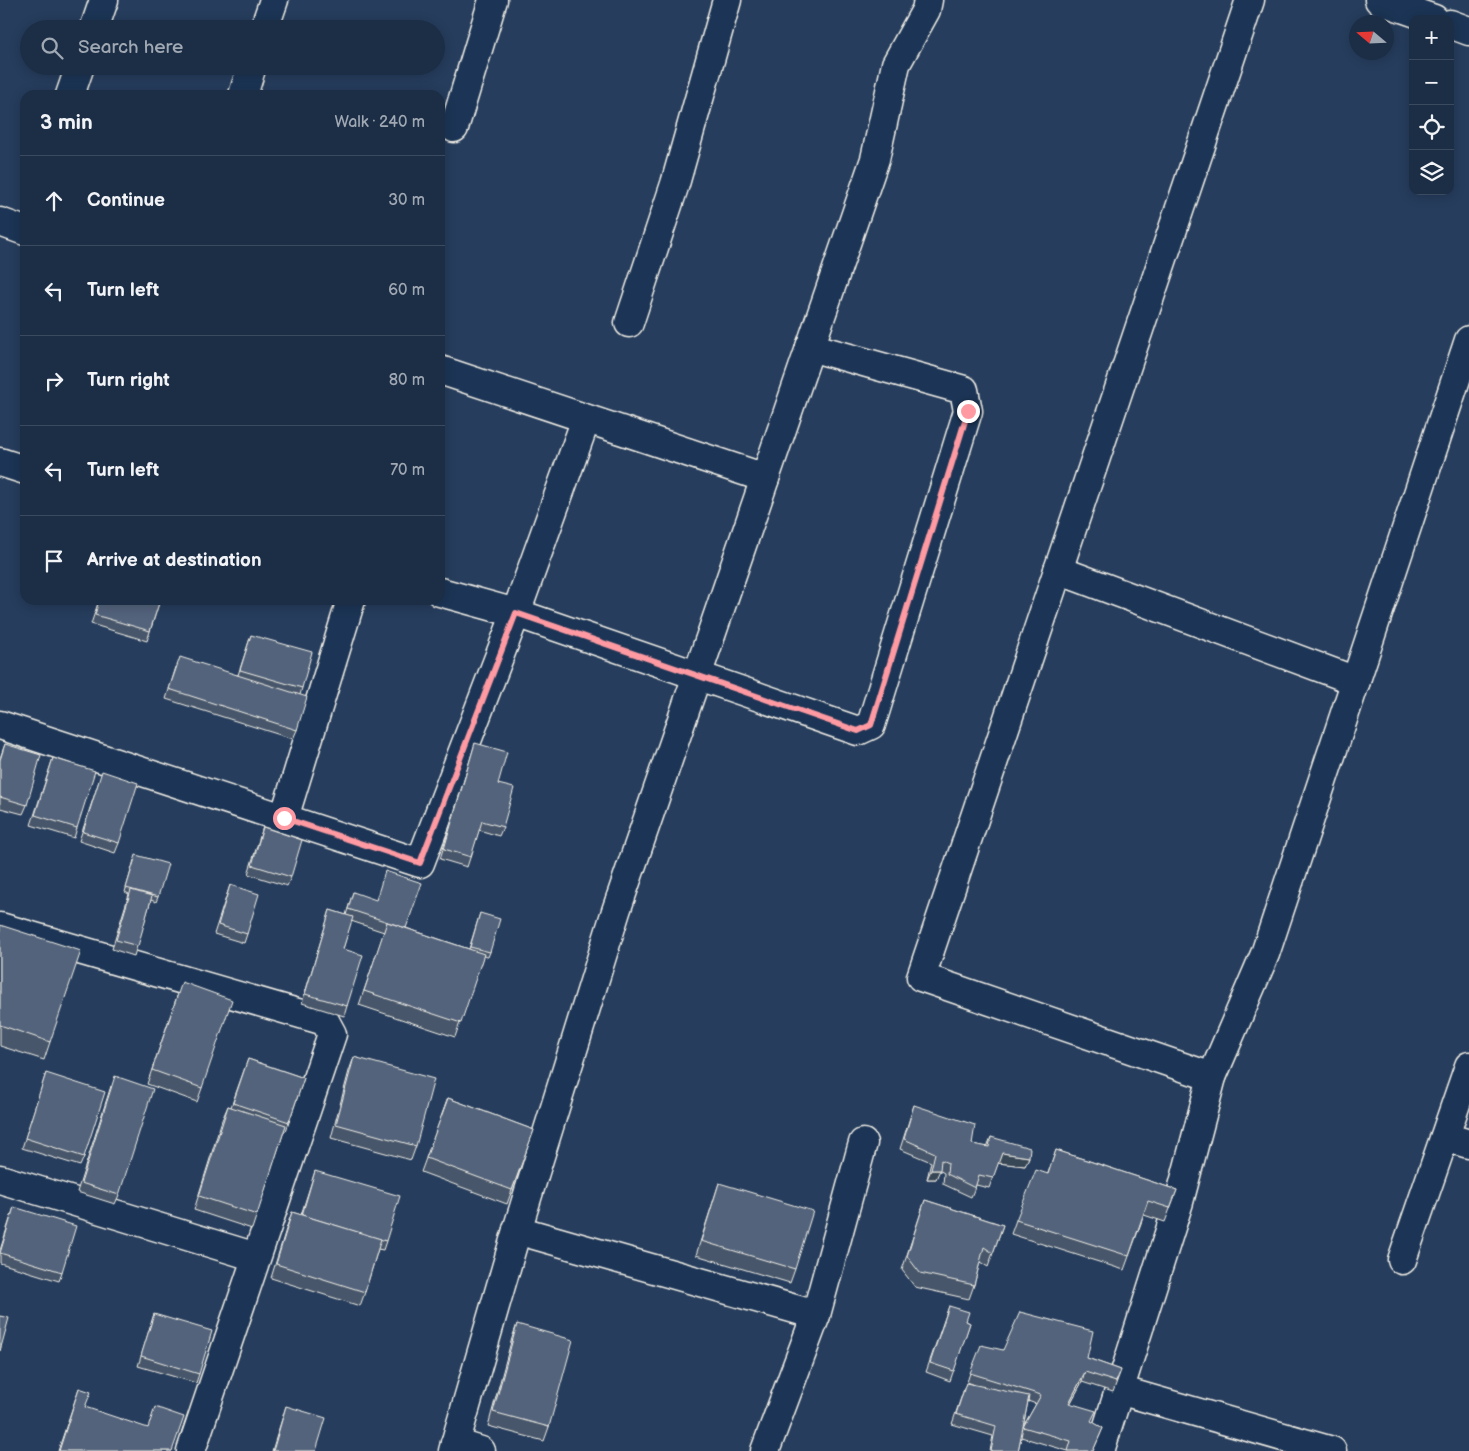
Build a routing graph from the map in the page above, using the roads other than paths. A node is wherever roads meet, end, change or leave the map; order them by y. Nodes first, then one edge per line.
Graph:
1 (104, 0) edge
2 (274, 0) edge
3 (493, 0) edge
4 (726, 0) edge
5 (928, 0) edge
6 (1250, 0) edge
7 (1379, 0) edge
8 (1422, 15) edge
9 (97, 20) edge
10 (267, 20) edge
11 (1454, 25) edge
12 (1469, 31) edge
13 (77, 75) edge
14 (249, 75) edge
15 (72, 90) edge
16 (245, 90) edge
17 (454, 128) dead end
18 (629, 323) dead end
19 (1469, 340) edge
20 (810, 347) junction
21 (445, 372) edge
22 (586, 419) junction
23 (0, 462) edge
24 (20, 468) edge
25 (765, 478) junction
26 (1058, 570) junction
27 (445, 593) edge
28 (349, 605) edge
29 (516, 613) junction
30 (697, 675) junction
31 (1356, 681) junction
32 (0, 726) edge
33 (284, 818) junction
34 (0, 927) edge
35 (1469, 1066) edge
36 (1212, 1077) junction
37 (1457, 1140) edge
38 (862, 1143) dead end
39 (2, 1185) edge
40 (518, 1230) junction
41 (256, 1257) junction
42 (1402, 1260) dead end
43 (816, 1315) junction
44 (1119, 1390) junction
45 (454, 1447) edge
46 (192, 1451) edge
47 (481, 1451) edge
48 (765, 1451) edge
49 (1100, 1451) edge
50 (1332, 1451) edge

1 - 9 street
2 - 10 street
3 - 17 street
4 - 18 street
5 - 20 street
6 - 26 street
7 - 8 street
11 - 12 street
13 - 15 street
14 - 16 street
19 - 31 street
20 - 25 street
20 - 30 street
21 - 22 street
22 - 25 street
22 - 29 street
23 - 24 street
25 - 30 street
26 - 31 street
26 - 36 street
27 - 29 street
28 - 33 street
29 - 30 street
29 - 33 street
30 - 40 street
31 - 36 street
32 - 33 street
34 - 41 street
35 - 37 street
36 - 44 street
37 - 42 street
38 - 43 street
39 - 41 street
40 - 43 street
40 - 45 street
41 - 46 street
43 - 48 street
44 - 49 street
44 - 50 street
45 - 47 street

